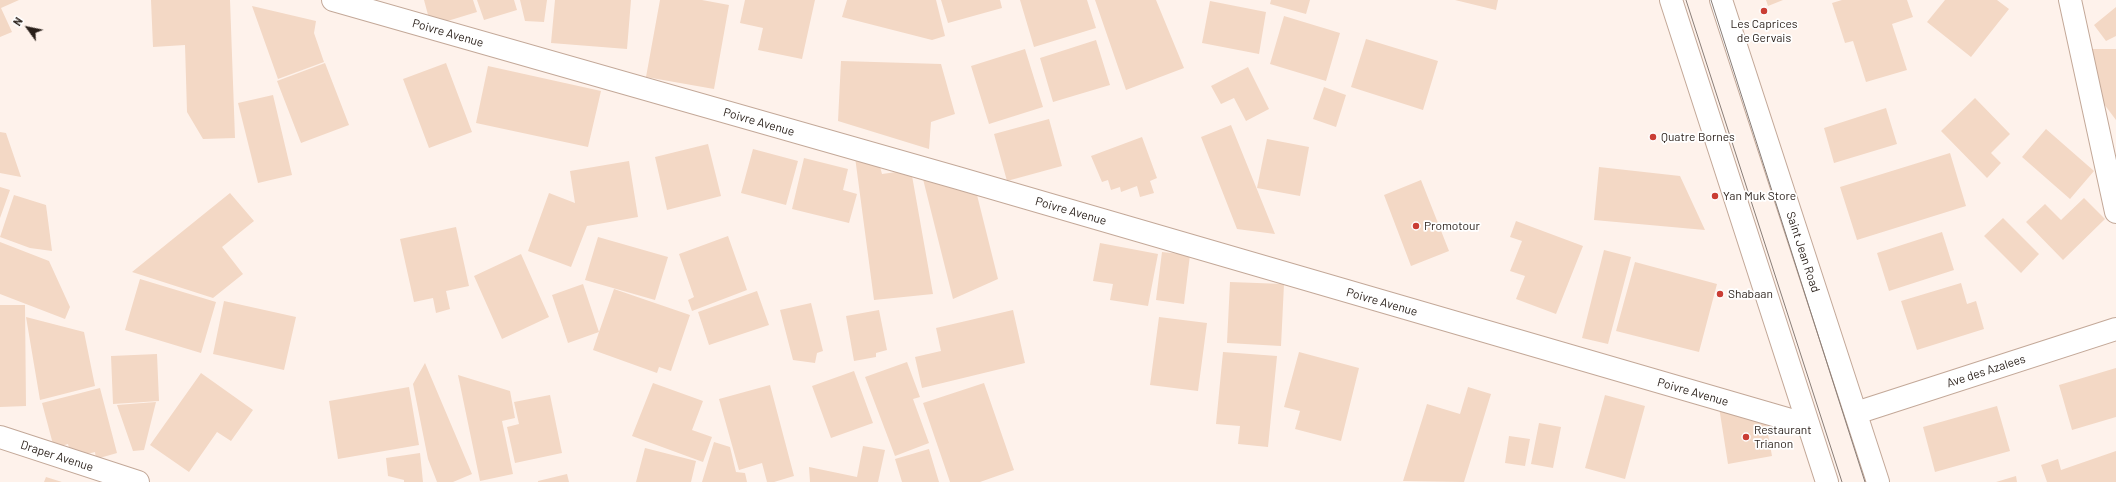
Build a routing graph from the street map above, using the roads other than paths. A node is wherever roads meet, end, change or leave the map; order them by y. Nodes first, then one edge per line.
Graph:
1 (333, 0) edge
2 (1670, 0) edge
3 (1721, 0) edge
4 (2070, 0) edge
5 (2116, 212) edge
6 (2116, 329) edge
7 (1856, 413) junction
8 (1808, 425) junction
9 (0, 437) edge
10 (138, 482) edge
11 (1827, 482) edge
12 (1878, 482) edge

1 - 8 street, Poivre Avenue
2 - 8 street
3 - 7 street, Saint Jean Road
4 - 5 street
6 - 7 street, Ave des Azalees
7 - 12 street, Saint Jean Road
8 - 11 street
9 - 10 street, Draper Avenue

